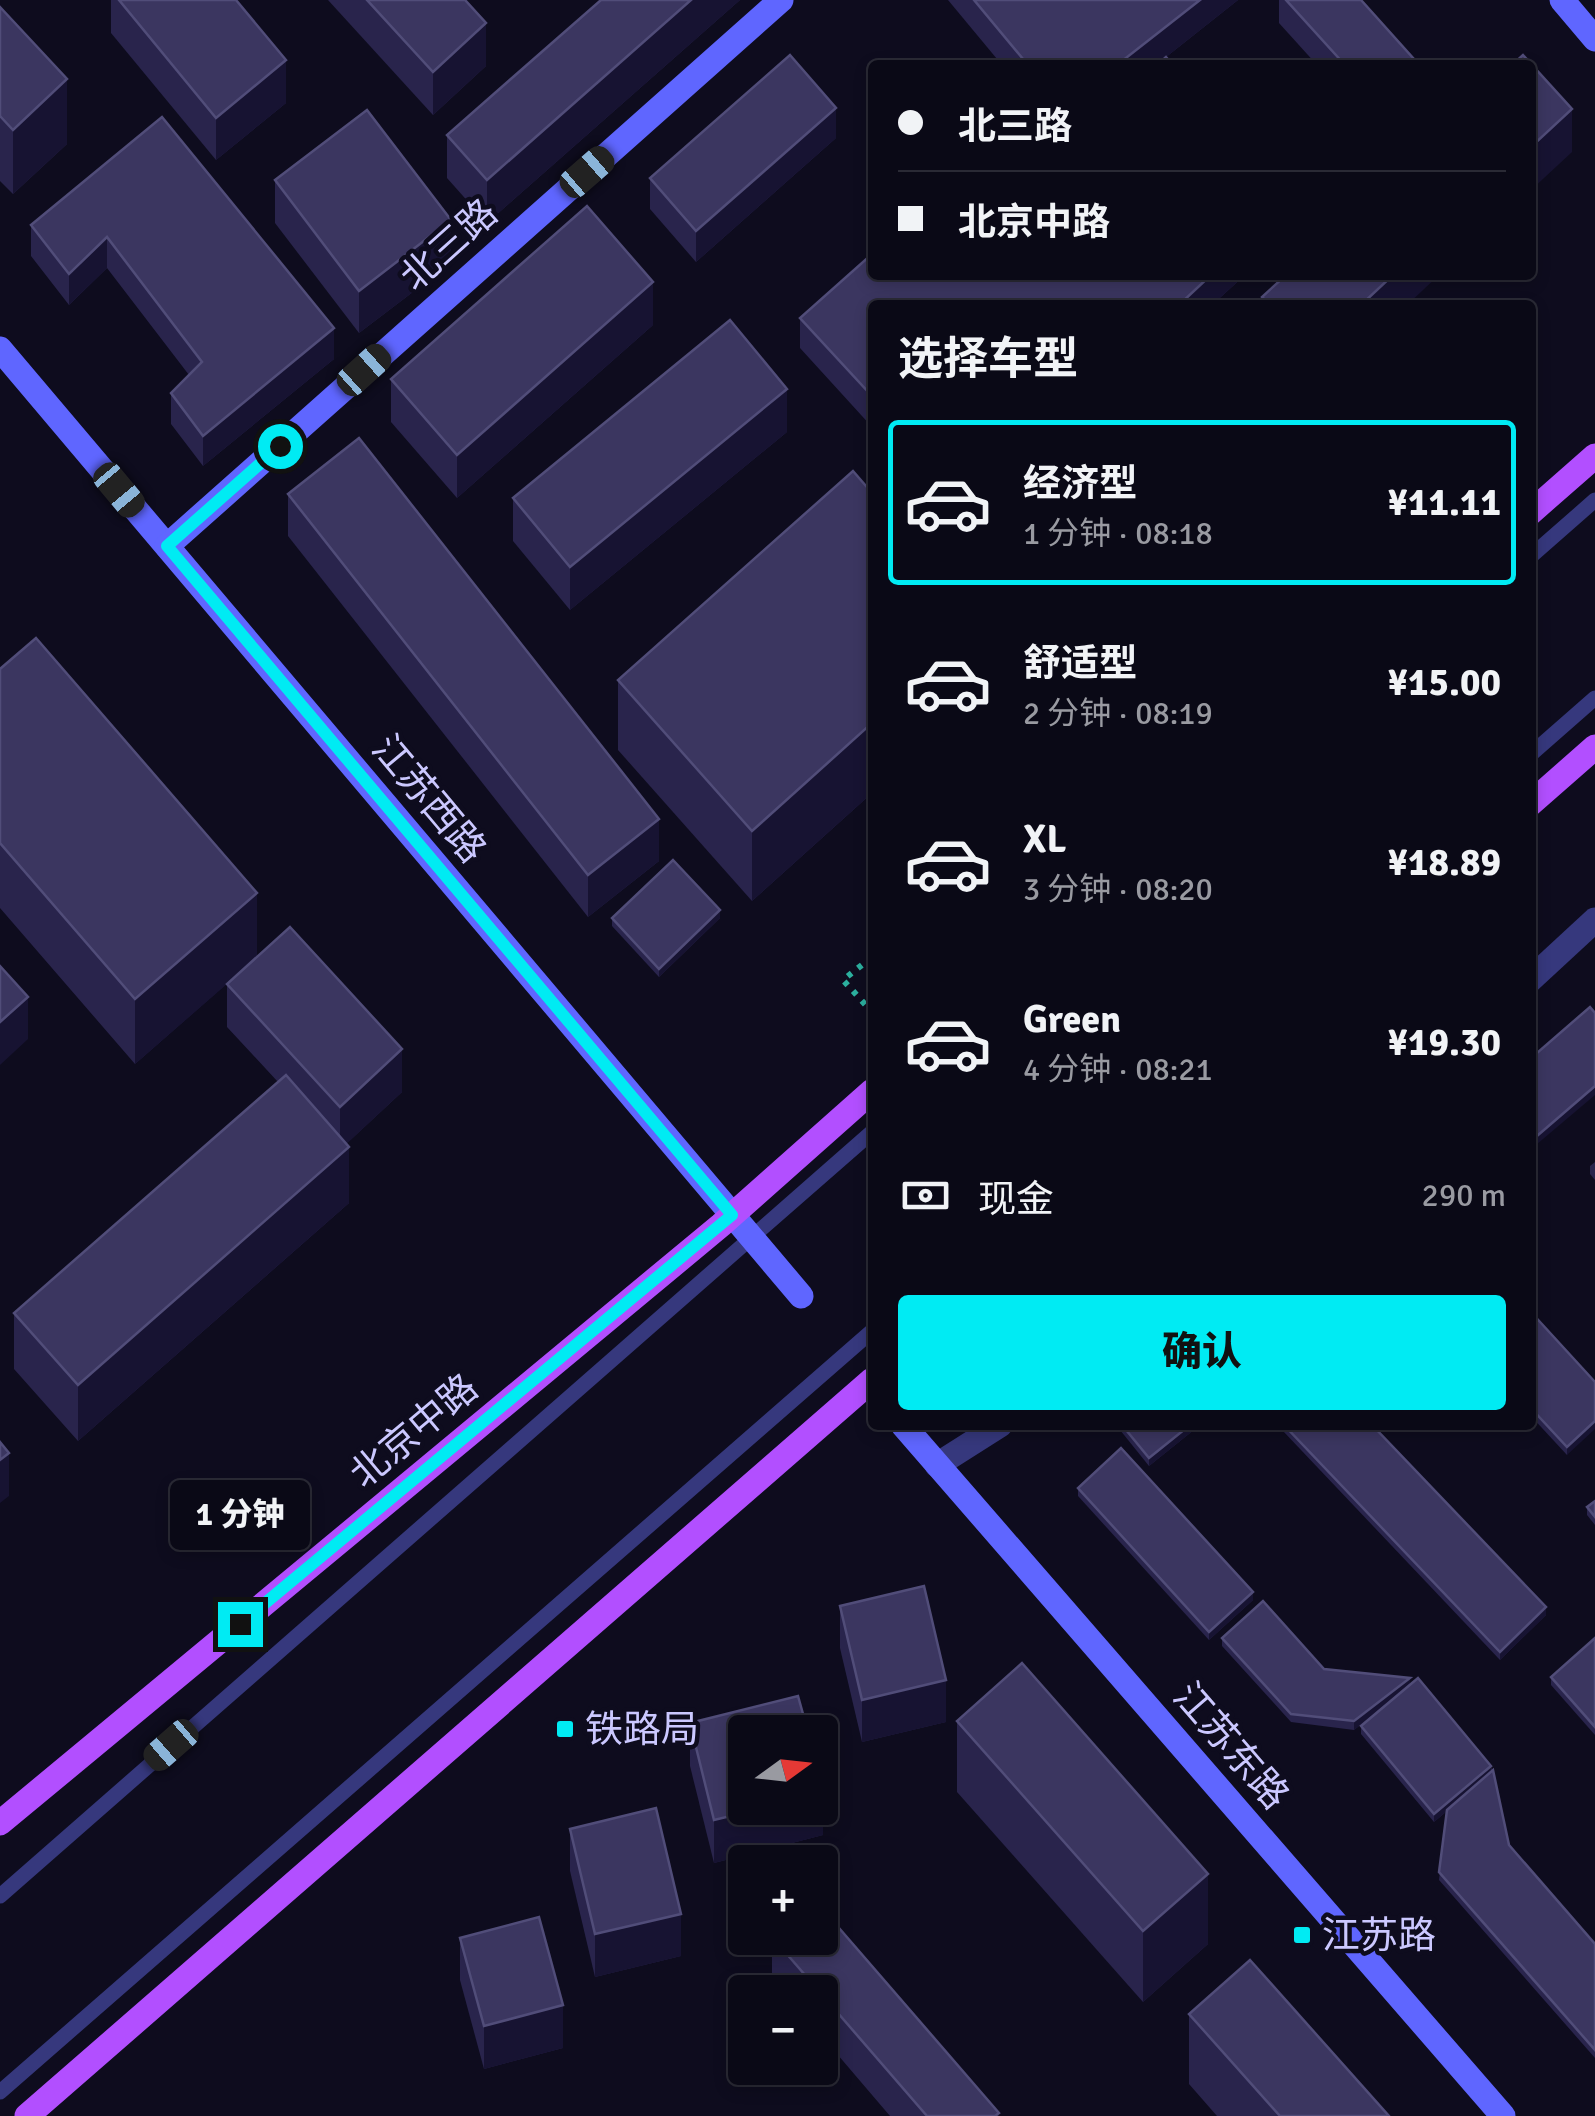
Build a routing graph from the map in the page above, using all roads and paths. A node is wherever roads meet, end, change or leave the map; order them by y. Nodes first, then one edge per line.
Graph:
1 (781, 0) edge
2 (1562, 0) edge
3 (1595, 39) edge
4 (0, 349) edge
5 (1595, 456) edge
6 (1595, 500) edge
7 (1536, 508) edge
8 (167, 546) junction
9 (1536, 552) edge
10 (1595, 698) edge
11 (1595, 747) edge
12 (1536, 750) edge
13 (1536, 799) edge
14 (1595, 920) edge
15 (868, 960) edge
16 (1536, 974) edge
17 (868, 1008) edge
18 (868, 1095) edge
19 (868, 1136) edge
20 (732, 1215) junction
21 (751, 1238) junction
22 (801, 1296) dead end
23 (868, 1335) edge
24 (868, 1388) edge
25 (907, 1430) edge
26 (992, 1430) edge
27 (937, 1465) junction
28 (0, 1823) edge
29 (0, 1896) edge
30 (0, 2092) edge
31 (27, 2116) edge
32 (1503, 2116) edge

1 - 8 street, 北三路
2 - 3 street
4 - 8 street, 江苏西路
5 - 7 main road
6 - 9 lane
8 - 20 street, 江苏西路
10 - 12 lane
11 - 13 main road
14 - 16 street
15 - 17 path
18 - 20 main road, 北京中路
19 - 21 lane
20 - 21 street, 江苏西路
20 - 28 main road, 北京中路
21 - 22 street, 江苏西路
21 - 29 lane
23 - 30 lane
24 - 31 main road
25 - 27 street, 江苏东路
26 - 27 street
27 - 32 street, 江苏东路

